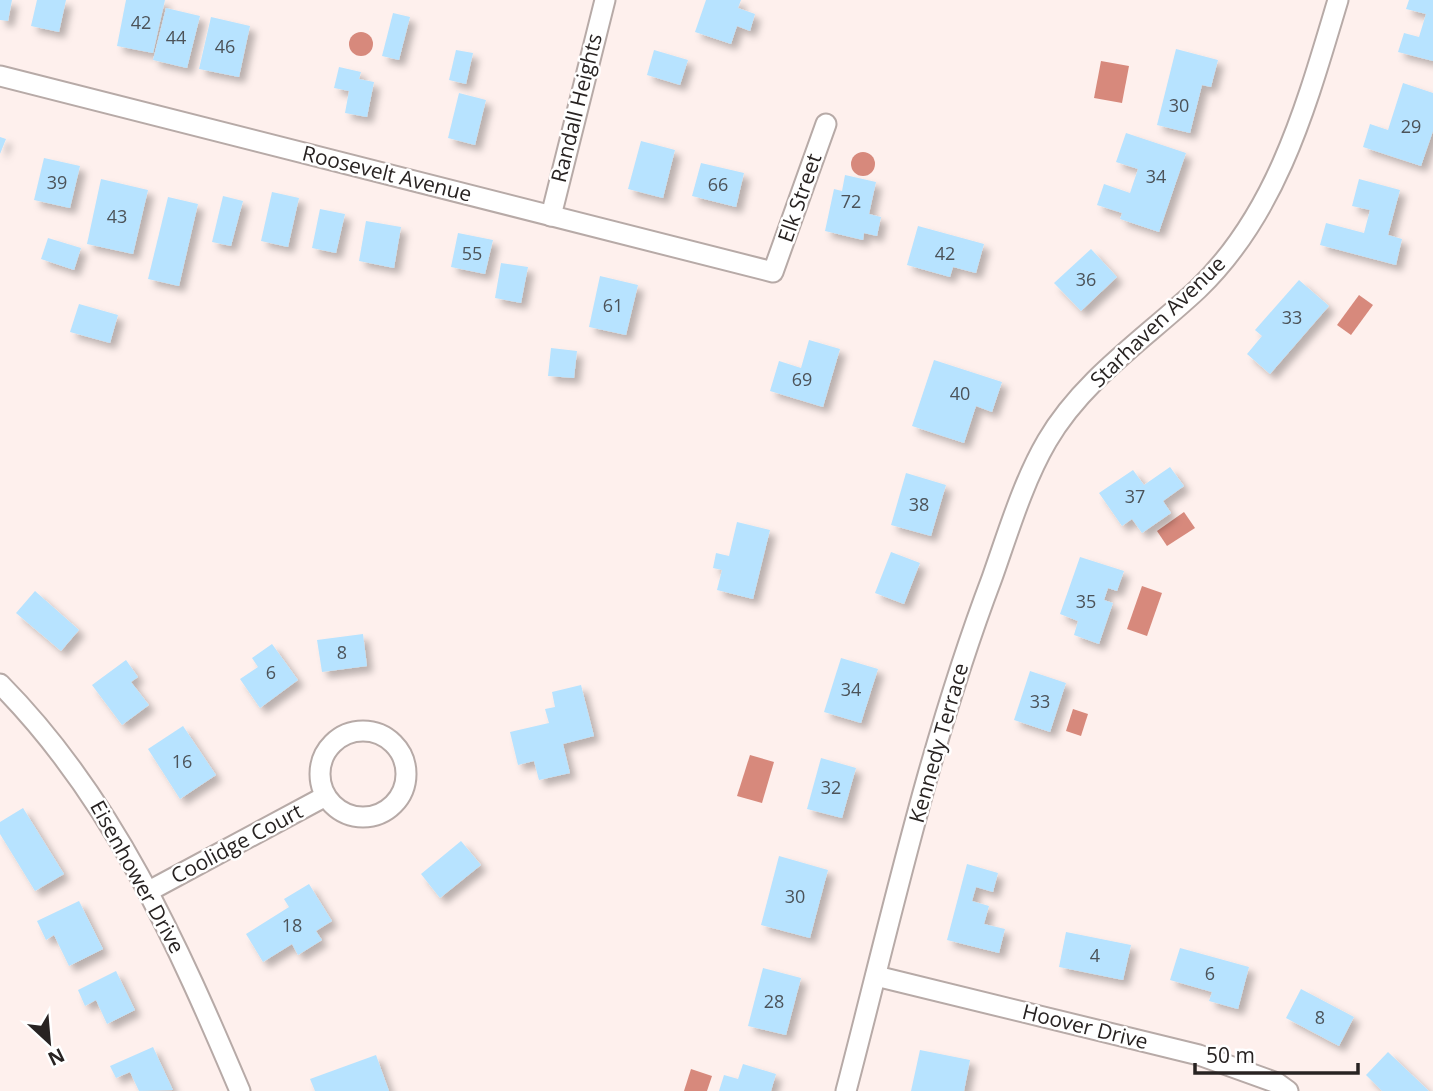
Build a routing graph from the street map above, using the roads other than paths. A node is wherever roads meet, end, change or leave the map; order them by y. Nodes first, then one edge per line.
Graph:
1 (605, 0) edge
2 (1338, 0) edge
3 (0, 76) edge
4 (825, 124) dead end
5 (551, 215) junction
6 (773, 272) joint
7 (1071, 411) joint
8 (3, 691) edge
9 (324, 797) junction
10 (149, 891) junction
11 (876, 975) junction
12 (240, 1091) edge
13 (846, 1091) edge
14 (1288, 1091) edge

1 - 5 street, Randall Heights
2 - 7 street, Starhaven Avenue
3 - 5 street, Roosevelt Avenue
4 - 6 street, Elk Street
5 - 6 street, Roosevelt Avenue
7 - 11 street, Kennedy Terrace
8 - 10 street, Eisenhower Drive
9 - 9 street, Coolidge Court
9 - 10 street, Coolidge Court
10 - 12 street, Eisenhower Drive
11 - 13 street, Kennedy Terrace
11 - 14 street, Hoover Drive

